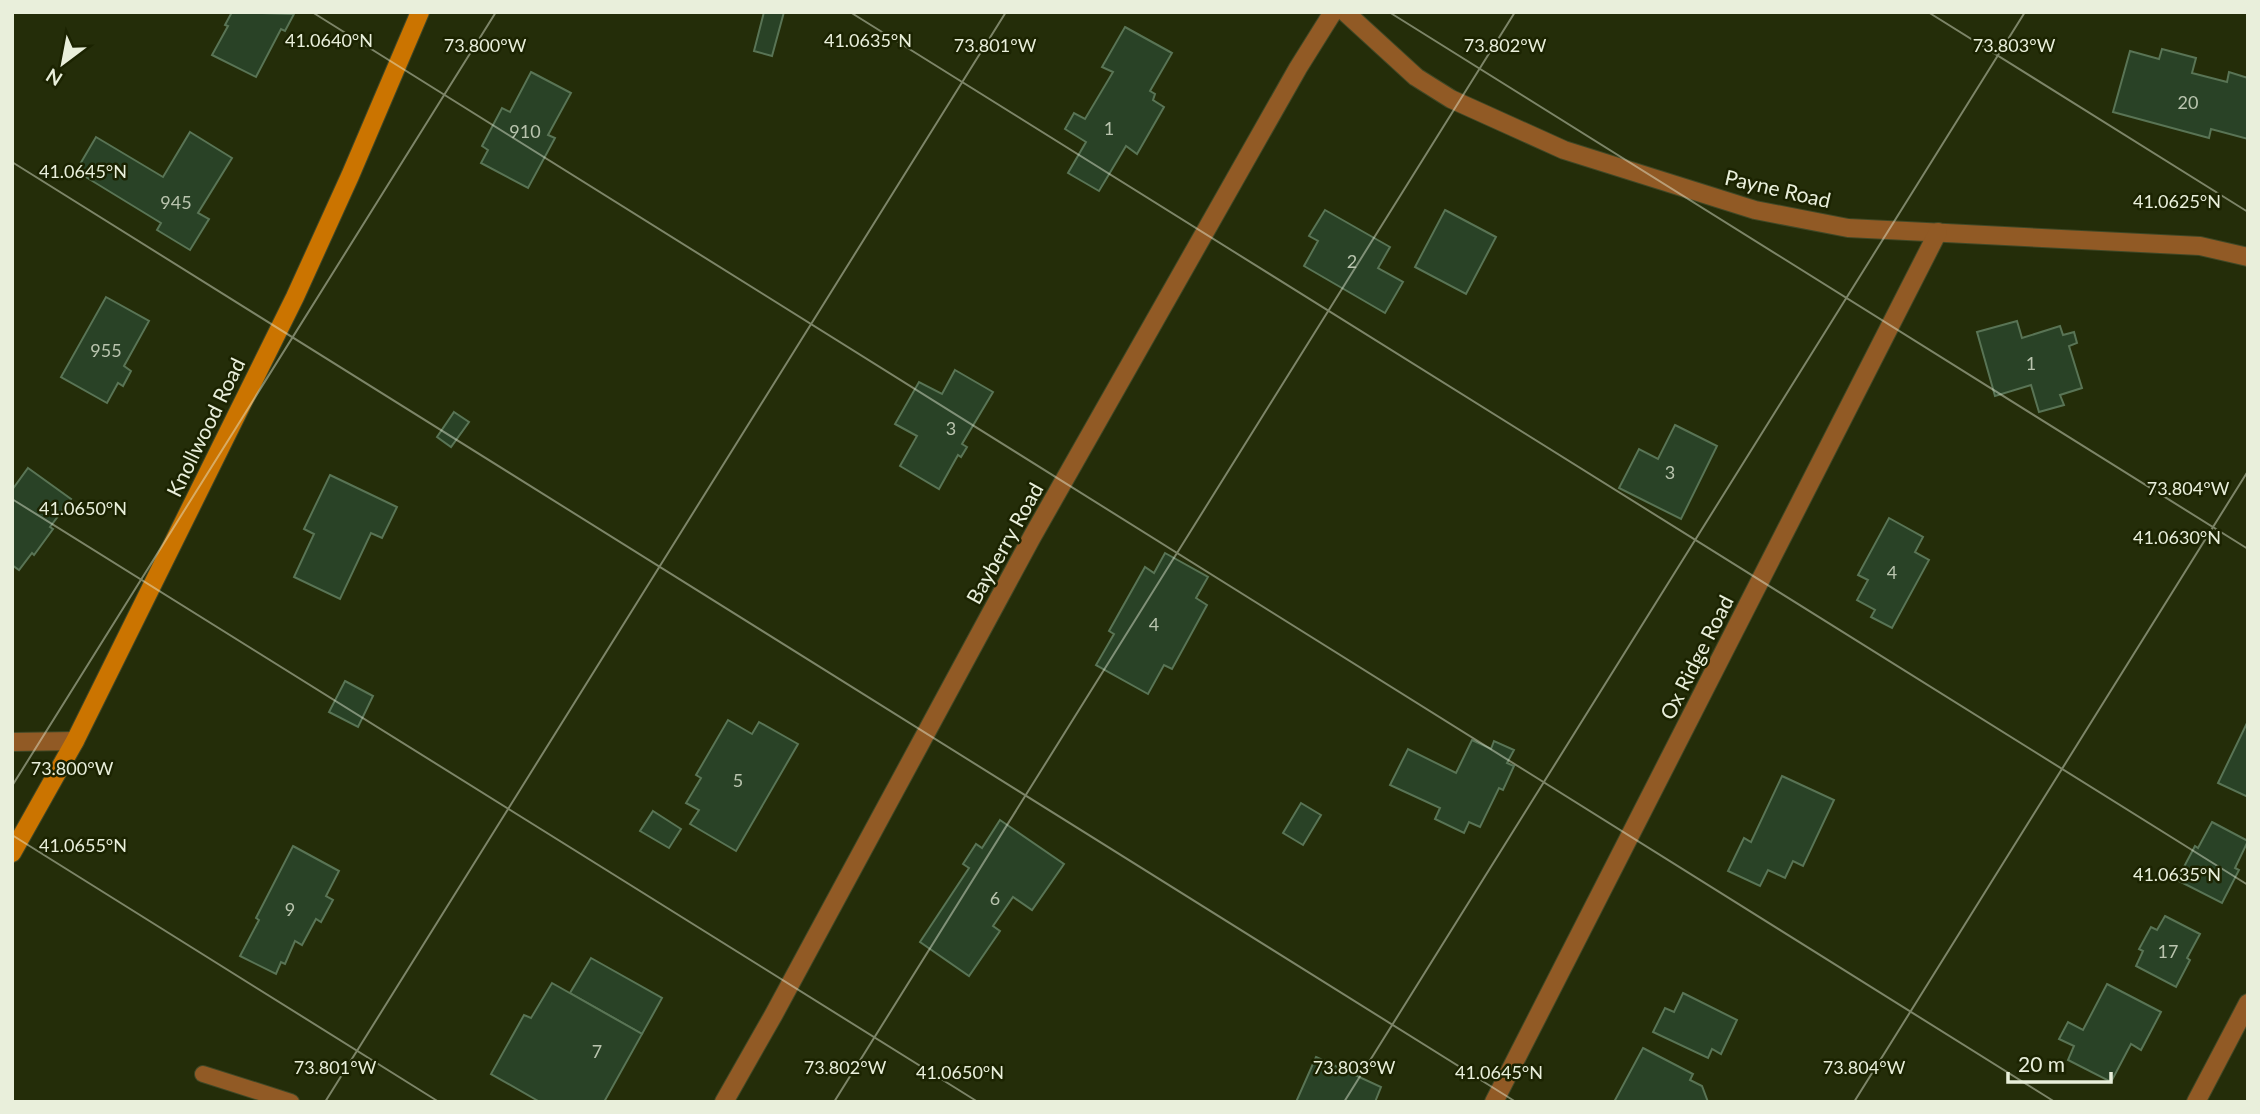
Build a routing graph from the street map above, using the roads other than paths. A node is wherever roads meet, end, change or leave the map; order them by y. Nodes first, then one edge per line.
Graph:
1 (419, 12) edge
2 (1333, 12) edge
3 (1345, 12) edge
4 (1938, 232) junction
5 (2248, 257) edge
6 (75, 741) junction
7 (12, 742) edge
8 (12, 853) edge
9 (2248, 1003) edge
10 (203, 1074) dead end
11 (291, 1102) edge
12 (724, 1102) edge
13 (1494, 1102) edge
14 (2196, 1102) edge

1 - 6 main road, Knollwood Road
2 - 12 street, Bayberry Road
3 - 4 street, Payne Road
4 - 5 street, Payne Road
4 - 13 street, Ox Ridge Road
6 - 7 street
6 - 8 main road, Knollwood Road
9 - 14 street
10 - 11 lane

